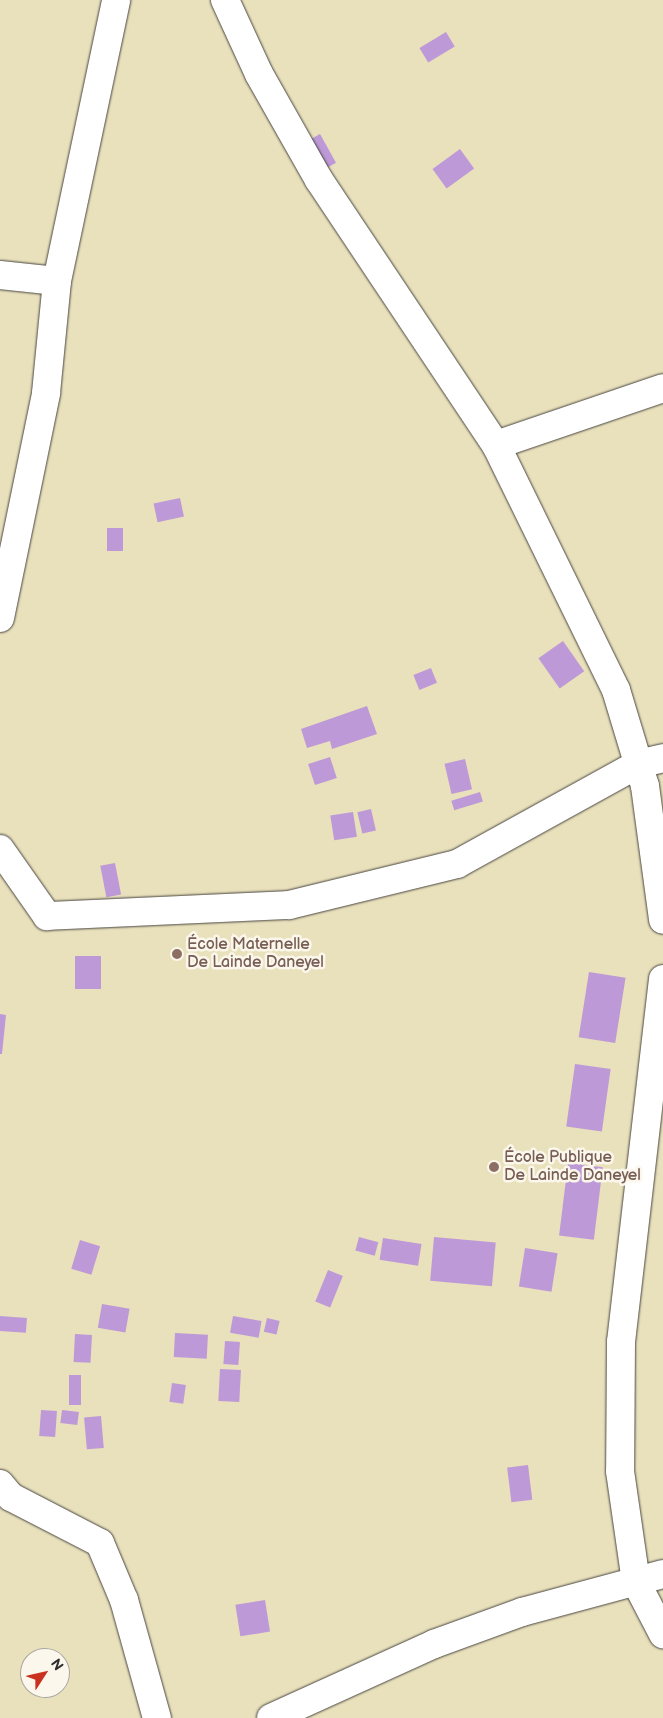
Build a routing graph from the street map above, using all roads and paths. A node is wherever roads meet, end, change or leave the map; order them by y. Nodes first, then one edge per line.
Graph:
1 (116, 0) edge
2 (225, 0) edge
3 (0, 274) edge
4 (57, 281) junction
5 (663, 388) edge
6 (496, 445) junction
7 (0, 618) edge
8 (651, 761) edge
9 (0, 850) edge
10 (663, 920) edge
11 (663, 979) edge
12 (4, 1496) edge
13 (663, 1574) edge
14 (636, 1582) junction
15 (663, 1634) edge
16 (157, 1718) edge
17 (271, 1718) edge

1 - 4 street
2 - 6 street
3 - 4 street
4 - 7 street
5 - 6 street
6 - 8 street
8 - 9 street
8 - 10 street
11 - 14 street
12 - 16 street
13 - 14 street
14 - 15 street
14 - 17 street

